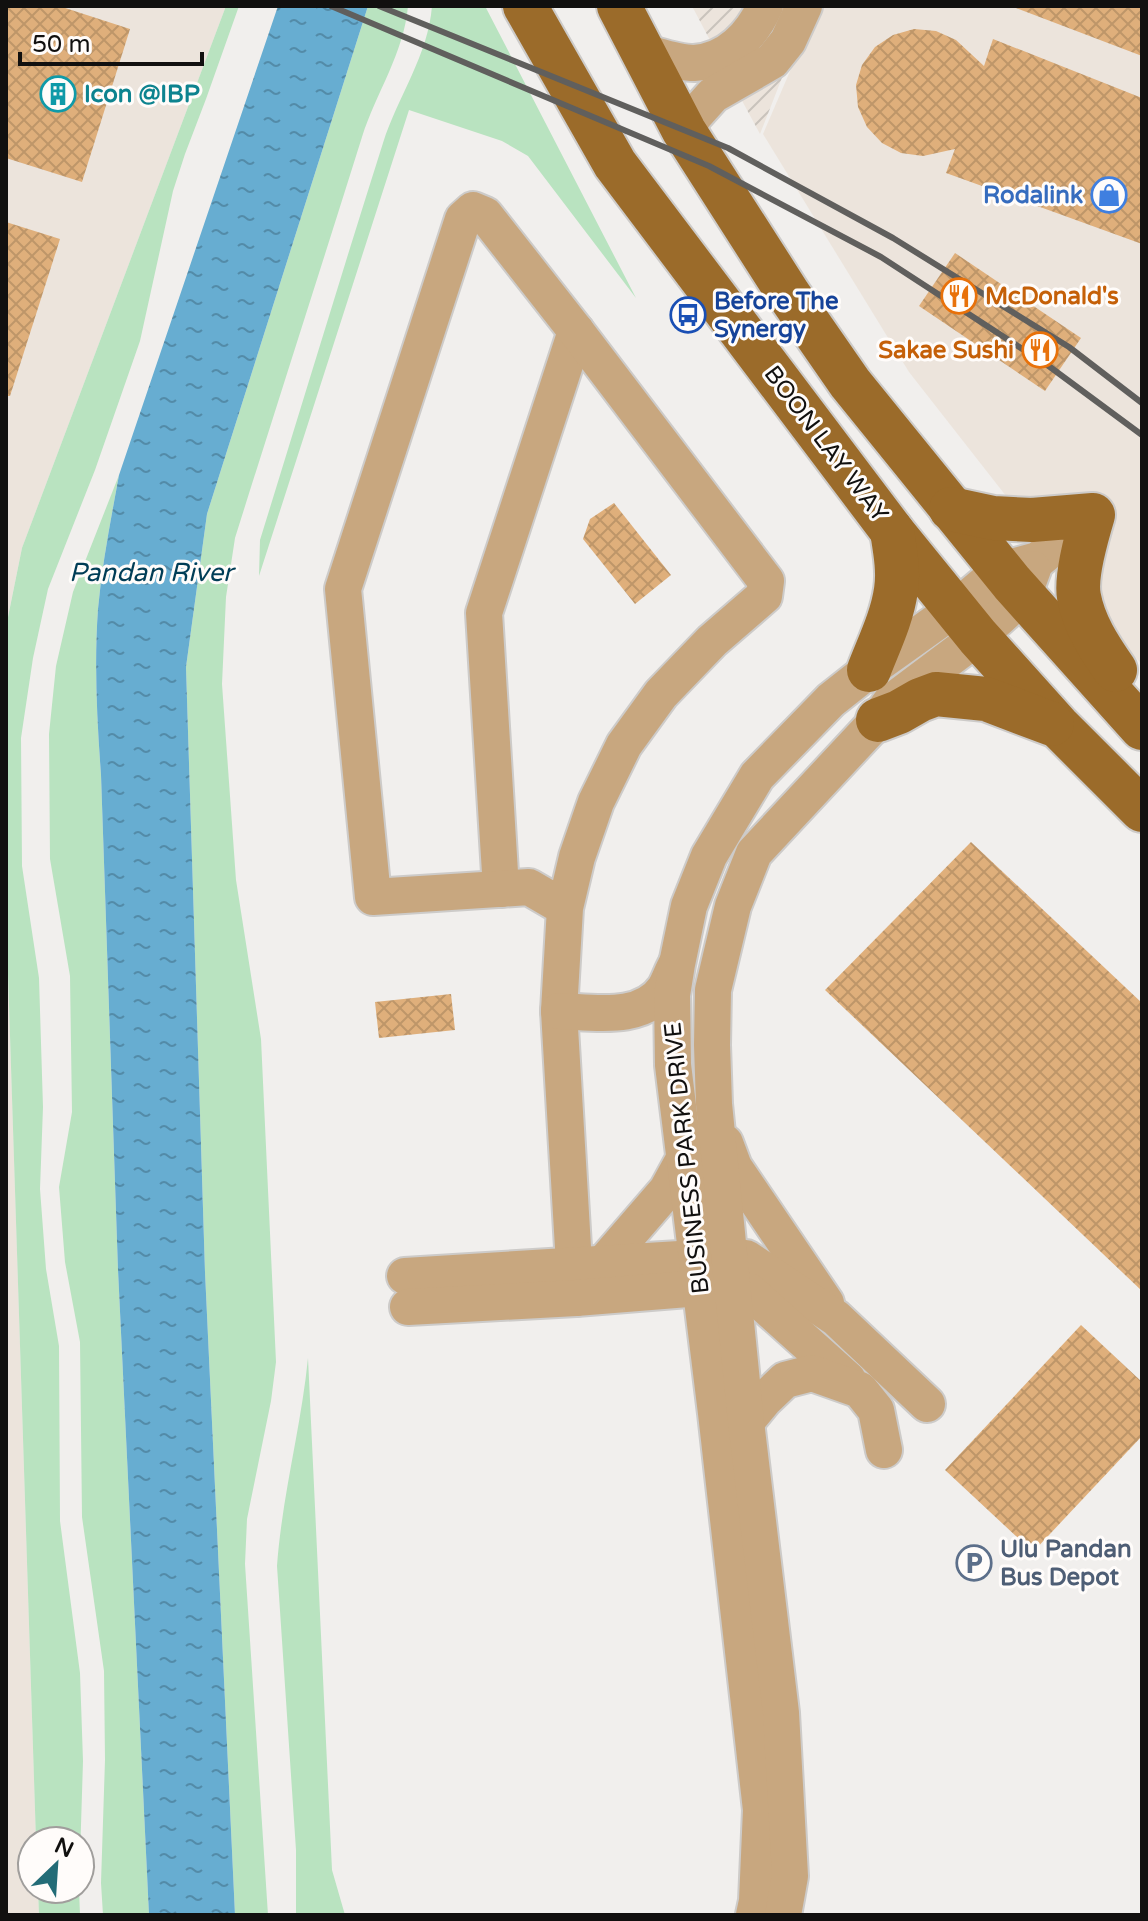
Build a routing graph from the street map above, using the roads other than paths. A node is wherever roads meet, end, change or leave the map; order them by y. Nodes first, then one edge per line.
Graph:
1 (525, 6) edge
2 (619, 6) edge
3 (804, 6) edge
4 (759, 8) edge
5 (643, 52) junction
6 (684, 131) junction
7 (576, 331) junction
8 (951, 509) junction
9 (1093, 515) junction
10 (892, 531) junction
11 (1021, 575) junction
12 (967, 622) junction
13 (869, 670) junction
14 (1142, 708) edge
15 (878, 720) junction
16 (1058, 726) junction
17 (1142, 728) edge
18 (1142, 810) edge
19 (501, 889) junction
20 (565, 908) junction
21 (677, 964) junction
22 (559, 1011) junction
23 (716, 1120) junction
24 (684, 1159) junction
25 (714, 1272) junction
26 (584, 1276) junction
27 (407, 1291) dead end
28 (836, 1318) junction
29 (860, 1390) junction
30 (927, 1404) dead end
31 (746, 1422) junction
32 (884, 1450) dead end
33 (754, 1915) edge
34 (783, 1915) edge

1 - 10 main road, BOON LAY WAY
2 - 5 main road
3 - 6 street
4 - 5 street
5 - 6 main road
6 - 8 main road
7 - 19 street
7 - 19 street
7 - 20 street
8 - 9 main road
8 - 11 main road
9 - 11 street, BUSINESS PARK DRIVE
9 - 14 main road
10 - 12 main road, BOON LAY WAY
10 - 13 main road
11 - 12 street, BUSINESS PARK DRIVE
11 - 17 main road
12 - 13 street, BUSINESS PARK DRIVE
12 - 15 street, BUSINESS PARK DRIVE
12 - 16 main road, BOON LAY WAY
13 - 21 street, BUSINESS PARK DRIVE
15 - 16 main road
15 - 23 street, BUSINESS PARK DRIVE
16 - 18 main road, BOON LAY WAY
19 - 20 street
20 - 22 street
21 - 22 street
21 - 24 street, BUSINESS PARK DRIVE
22 - 26 street
23 - 25 street, BUSINESS PARK DRIVE
23 - 28 street
24 - 25 street, BUSINESS PARK DRIVE
24 - 26 street
25 - 26 street
25 - 28 street
25 - 29 street
25 - 31 street, BUSINESS PARK DRIVE
25 - 33 street, BUSINESS PARK DRIVE
26 - 27 street
28 - 30 street
29 - 31 street
29 - 32 street
31 - 34 street, BUSINESS PARK DRIVE

